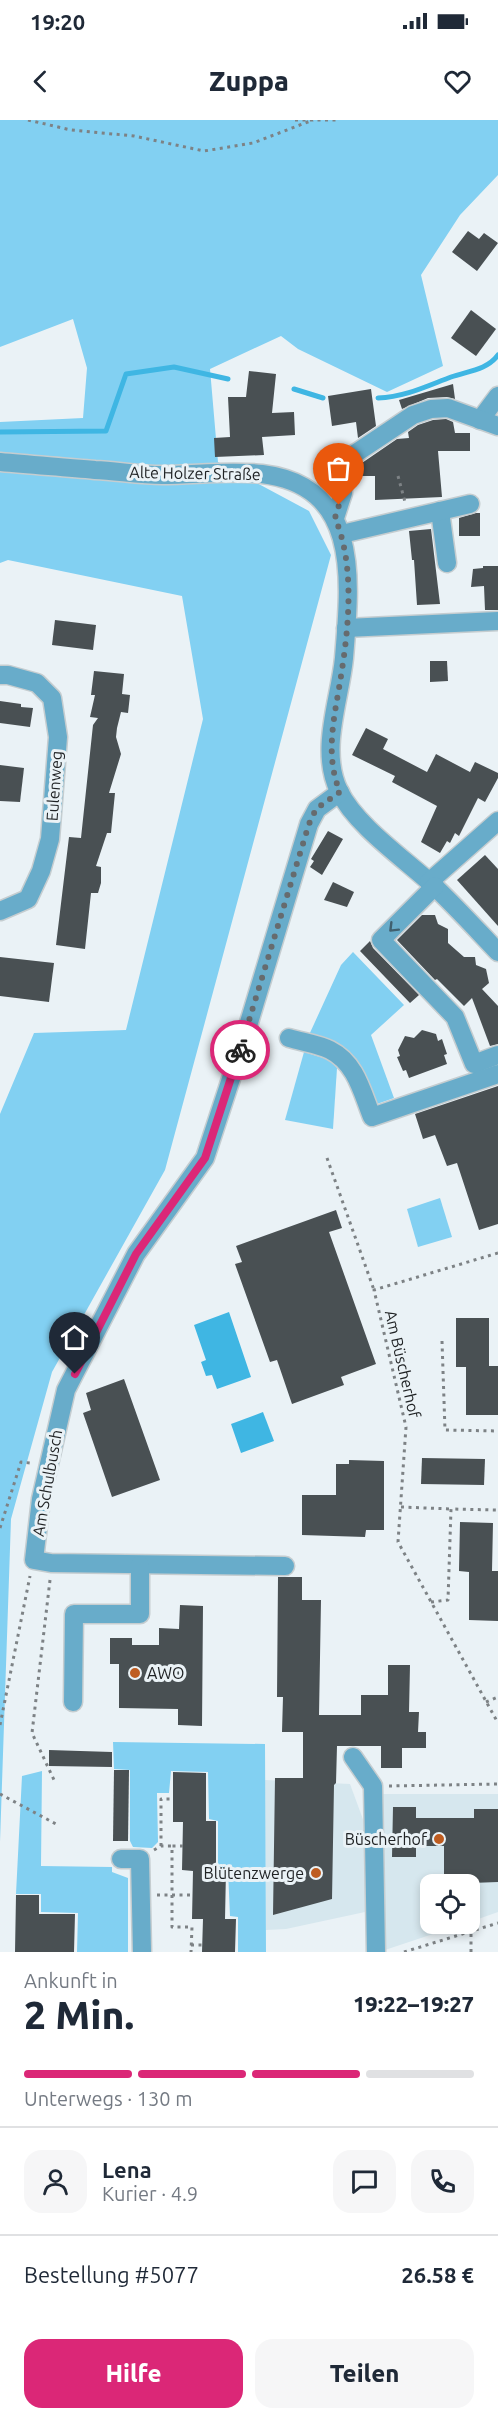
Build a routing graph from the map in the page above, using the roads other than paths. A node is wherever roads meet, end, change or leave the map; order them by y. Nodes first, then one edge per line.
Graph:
1 (498, 396) edge
2 (480, 420) junction
3 (498, 426) edge
4 (0, 462) edge
5 (470, 504) dead end
6 (440, 511) junction
7 (338, 526) junction
8 (447, 563) dead end
9 (498, 621) edge
10 (346, 628) junction
11 (0, 675) edge
12 (340, 792) junction
13 (498, 821) edge
14 (432, 884) junction
15 (0, 911) edge
16 (498, 951) edge
17 (289, 1038) dead end
18 (498, 1055) edge
19 (498, 1074) edge
20 (140, 1565) junction
21 (285, 1566) dead end
22 (73, 1702) dead end
23 (353, 1757) dead end
24 (121, 1859) dead end
25 (142, 1952) edge
26 (376, 1952) edge

1 - 2 street
2 - 3 street
2 - 7 street
4 - 7 street, Alte Holzer Straße
5 - 6 street
6 - 7 street
6 - 8 street
7 - 10 street
9 - 10 street
10 - 12 street
11 - 15 street, Eulenweg
12 - 14 street
12 - 20 street, Am Schulbusch
13 - 14 street
14 - 16 street
14 -> 18 street
17 - 19 street
20 - 21 street
20 - 22 street
23 - 26 street
24 - 25 street

